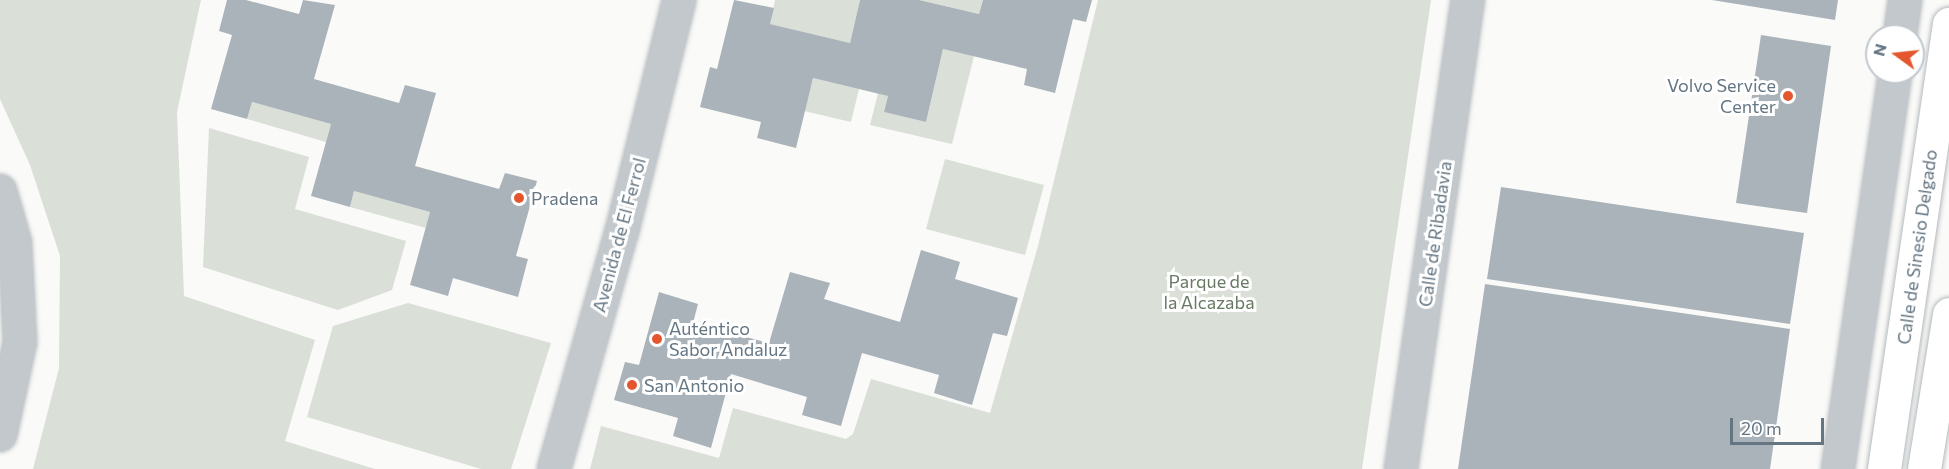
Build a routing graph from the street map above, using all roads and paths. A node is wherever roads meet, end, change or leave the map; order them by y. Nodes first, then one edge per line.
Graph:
1 (679, 0) edge
2 (1468, 0) edge
3 (1905, 0) edge
4 (1902, 24) edge
5 (1949, 24) edge
6 (1893, 84) edge
7 (0, 191) edge
8 (1949, 314) edge
9 (0, 435) edge
10 (554, 469) edge
11 (1401, 469) edge
12 (1838, 469) edge
13 (1884, 469) edge
14 (1924, 469) edge

1 - 10 street, Avenida de El Ferrol
2 - 11 street, Calle de Ribadavia
3 - 4 street
5 - 13 main road, Calle de Sinesio Delgado
6 - 12 street
7 - 9 street
8 - 14 main road

